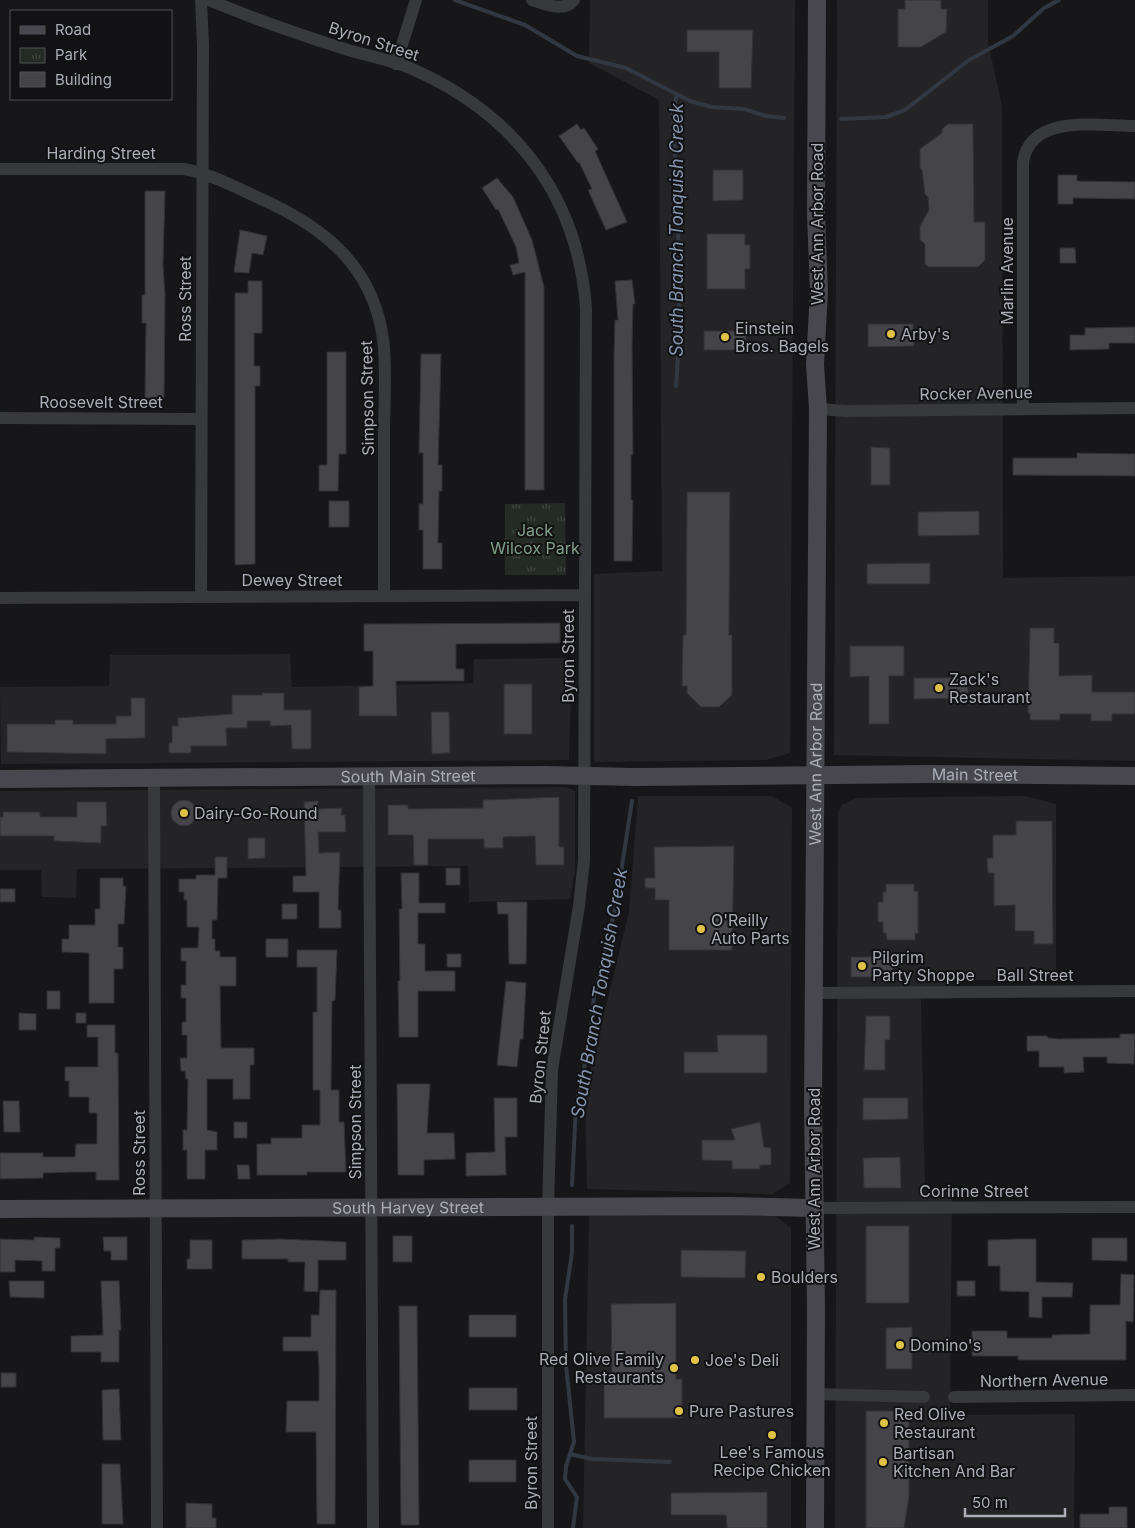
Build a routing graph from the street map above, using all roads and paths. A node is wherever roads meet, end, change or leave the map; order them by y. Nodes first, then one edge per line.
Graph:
1 (201, 0) edge
2 (209, 0) edge
3 (416, 0) edge
4 (532, 0) edge
5 (574, 0) edge
6 (817, 0) edge
7 (396, 64) junction
8 (1135, 126) edge
9 (0, 169) edge
10 (202, 172) junction
11 (818, 408) junction
12 (1023, 408) junction
13 (1135, 408) edge
14 (0, 418) edge
15 (201, 419) junction
16 (585, 595) junction
17 (384, 596) junction
18 (201, 597) junction
19 (0, 598) edge
20 (815, 774) junction
21 (585, 776) junction
22 (1135, 776) edge
23 (369, 777) junction
24 (154, 778) junction
25 (0, 779) edge
26 (1135, 991) edge
27 (815, 993) junction
28 (548, 1207) junction
29 (1135, 1207) edge
30 (371, 1208) junction
31 (814, 1208) junction
32 (0, 1209) edge
33 (156, 1209) junction
34 (815, 1394) junction
35 (1135, 1396) edge
36 (924, 1397) dead end
37 (954, 1397) dead end
38 (157, 1528) edge
39 (373, 1528) edge
40 (548, 1528) edge
41 (815, 1528) edge

1 - 10 street, Ross Street
2 - 7 street, Byron Street
3 - 7 street
4 - 5 street
6 - 11 main road, West Ann Arbor Road
7 - 16 street, Byron Street
8 - 12 street, Marlin Avenue
9 - 10 street, Harding Street
10 - 15 street, Ross Street
10 - 17 street, Simpson Street
11 - 12 street, Rocker Avenue
11 - 20 main road, West Ann Arbor Road
12 - 13 street, Rocker Avenue
14 - 15 street, Roosevelt Street
15 - 18 street, Ross Street
16 - 17 street, Dewey Street
16 - 21 street, Byron Street
17 - 18 street, Dewey Street
18 - 19 street, Dewey Street
20 - 21 main road, South Main Street
20 - 22 main road, Main Street
20 - 27 main road, West Ann Arbor Road
21 - 23 main road, South Main Street
21 - 28 street, Byron Street
23 - 24 main road, South Main Street
23 - 30 street, Simpson Street
24 - 25 main road, South Main Street
24 - 33 street, Ross Street
26 - 27 street, Ball Street
27 - 31 main road, West Ann Arbor Road
28 - 30 main road, South Harvey Street
28 - 31 main road, South Harvey Street
28 - 40 street, Byron Street
29 - 31 street, Corinne Street
30 - 33 main road, South Harvey Street
30 - 39 street, Simpson Street
31 - 34 main road, West Ann Arbor Road
32 - 33 main road, South Harvey Street
33 - 38 street, Ross Street
34 - 36 street
34 - 41 main road, West Ann Arbor Road
35 - 37 street, Northern Avenue

